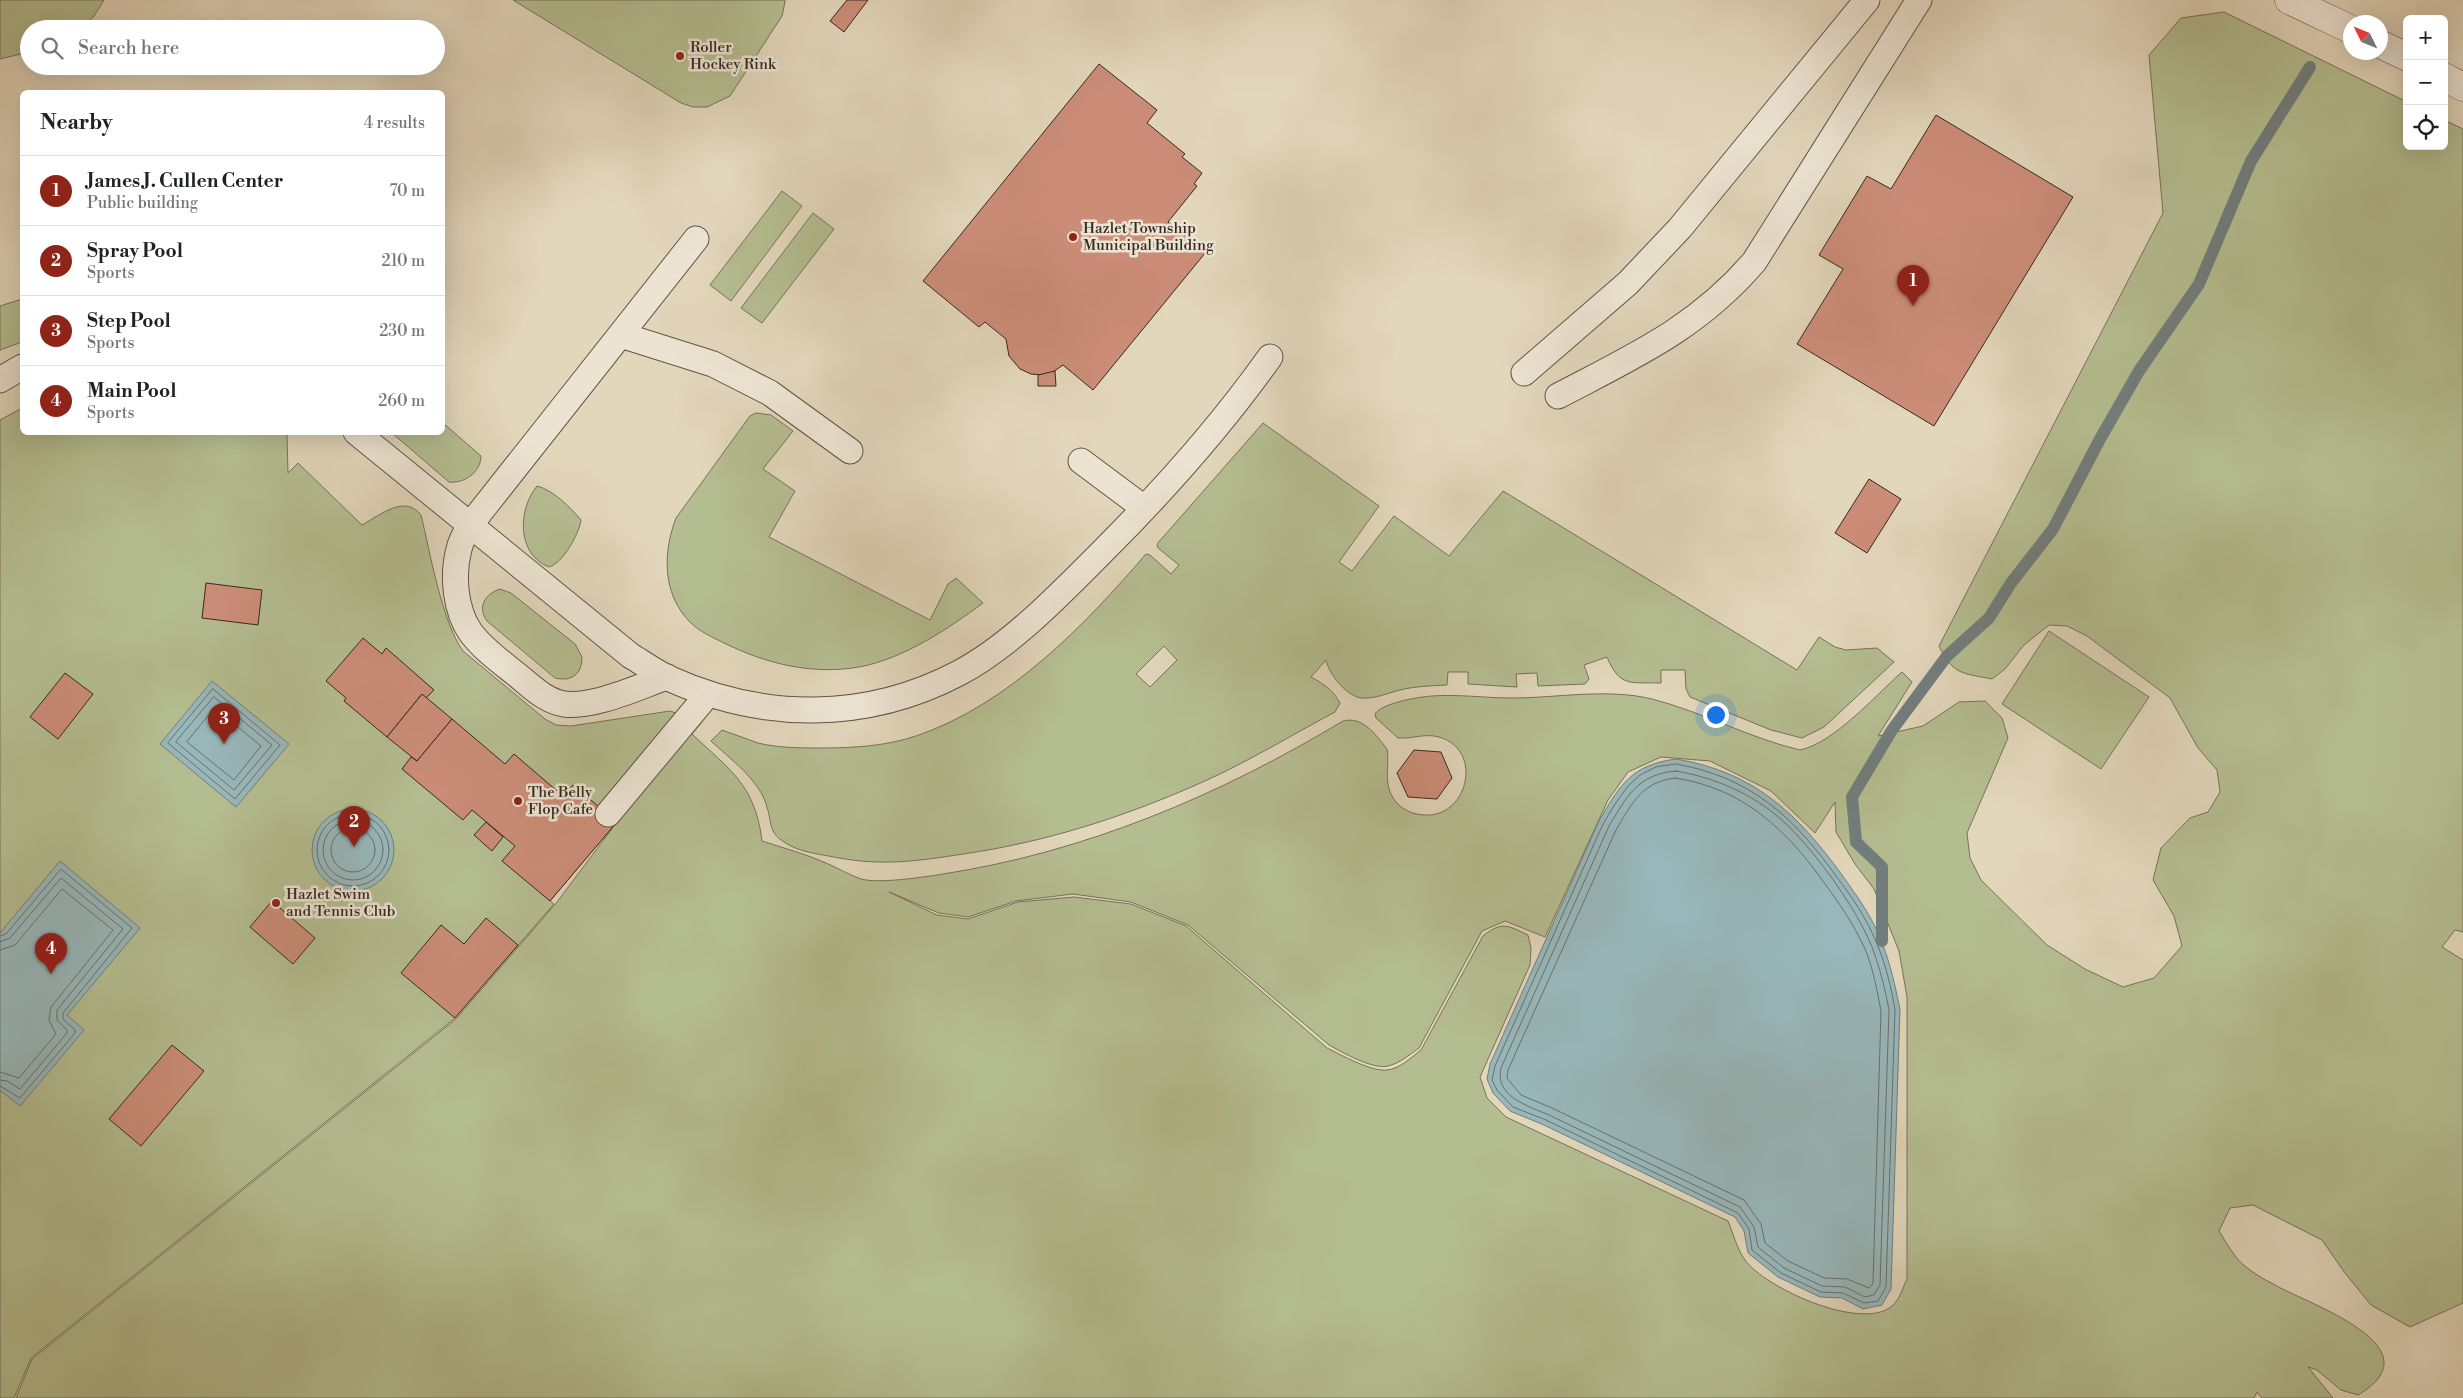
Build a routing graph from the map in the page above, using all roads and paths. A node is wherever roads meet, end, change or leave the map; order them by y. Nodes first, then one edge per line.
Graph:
1 (1867, 0) edge
2 (1918, 0) edge
3 (2289, 0) edge
4 (2343, 26) edge
5 (2388, 48) edge
6 (2403, 55) edge
7 (2448, 79) edge
8 (2463, 86) edge
9 (696, 239) dead end
10 (621, 335) junction
11 (1270, 357) dead end
12 (20, 368) edge
13 (1524, 373) dead end
14 (0, 380) edge
15 (1558, 396) dead end
16 (360, 435) edge
17 (850, 451) dead end
18 (1081, 461) dead end
19 (1144, 508) junction
20 (470, 525) junction
21 (667, 677) junction
22 (708, 694) junction
23 (608, 814) dead end

1 - 13 lane
2 - 15 lane
3 - 4 street
5 - 6 street
7 - 8 street
9 - 10 lane
10 - 17 lane
10 - 20 lane
11 - 19 lane
12 - 14 lane
16 - 20 lane
18 - 19 lane
19 - 22 lane
20 - 21 lane
20 - 21 lane
21 - 22 lane
22 - 23 lane

